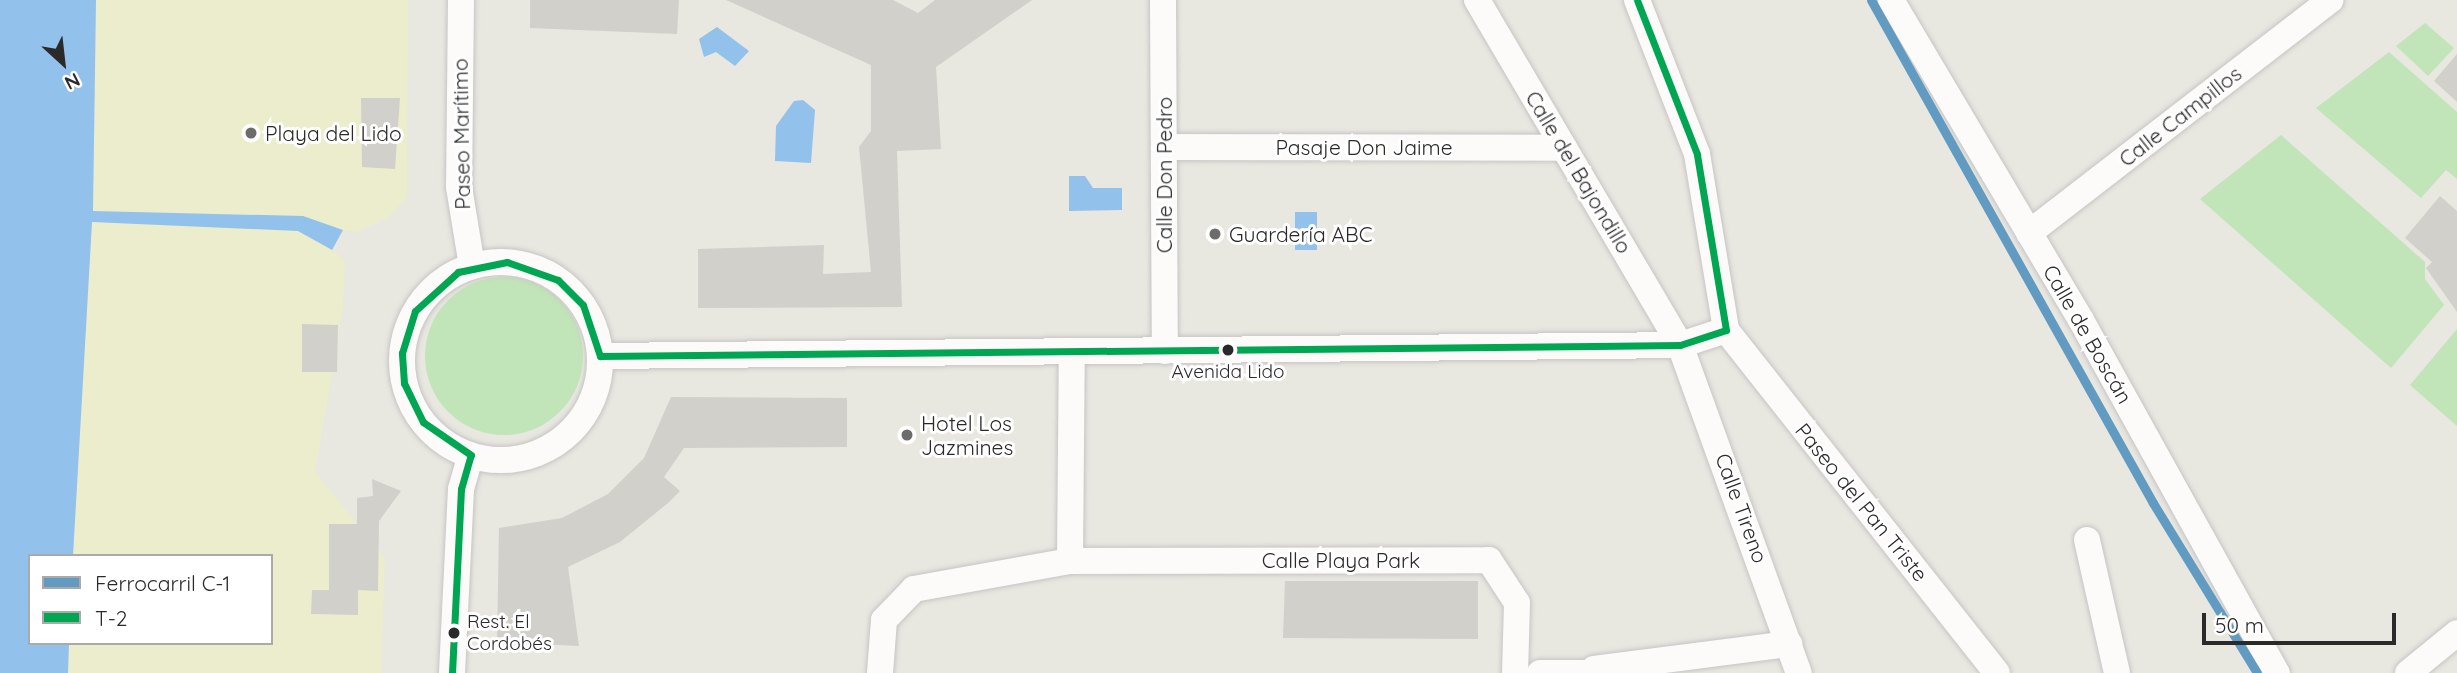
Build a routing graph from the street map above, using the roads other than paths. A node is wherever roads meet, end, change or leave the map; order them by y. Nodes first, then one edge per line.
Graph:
1 (461, 0) edge
2 (1163, 0) edge
3 (1477, 0) edge
4 (1637, 0) edge
5 (1891, 0) edge
6 (2331, 0) edge
7 (1164, 147) junction
8 (1564, 148) junction
9 (2029, 233) junction
10 (472, 266) junction
11 (1726, 330) junction
12 (1680, 345) junction
13 (1165, 351) junction
14 (1072, 352) junction
15 (600, 356) junction
16 (471, 455) junction
17 (2087, 540) dead end
18 (1070, 561) junction
19 (2457, 633) edge
20 (1790, 644) junction
21 (1594, 671) edge
22 (453, 673) edge
23 (880, 673) edge
24 (1515, 673) edge
25 (1540, 673) edge
26 (1799, 673) edge
27 (1997, 673) edge
28 (2117, 673) edge
29 (2277, 673) edge
30 (2408, 673) edge

1 - 10 street, Paseo Marítimo
2 - 7 street, Calle Don Pedro
3 - 8 street, Calle del Bajondillo
4 - 11 street
5 - 9 street, Calle de Boscán
6 - 9 street, Calle Campillos
7 - 8 street, Pasaje Don Jaime
7 - 13 street, Calle Don Pedro
8 - 12 street, Calle del Bajondillo
9 - 29 street, Calle de Boscán
10 - 15 street
10 - 16 street
11 - 12 street
11 - 27 street, Paseo del Pan Triste
12 - 13 street
12 - 20 street, Calle Tireno
13 - 14 street
14 - 15 street
14 - 18 street
15 - 16 street
16 - 22 street
17 - 28 street
18 - 23 street
18 - 24 street, Calle Playa Park
19 - 30 street
20 - 21 street
20 - 26 street, Calle Tireno
21 - 25 street

